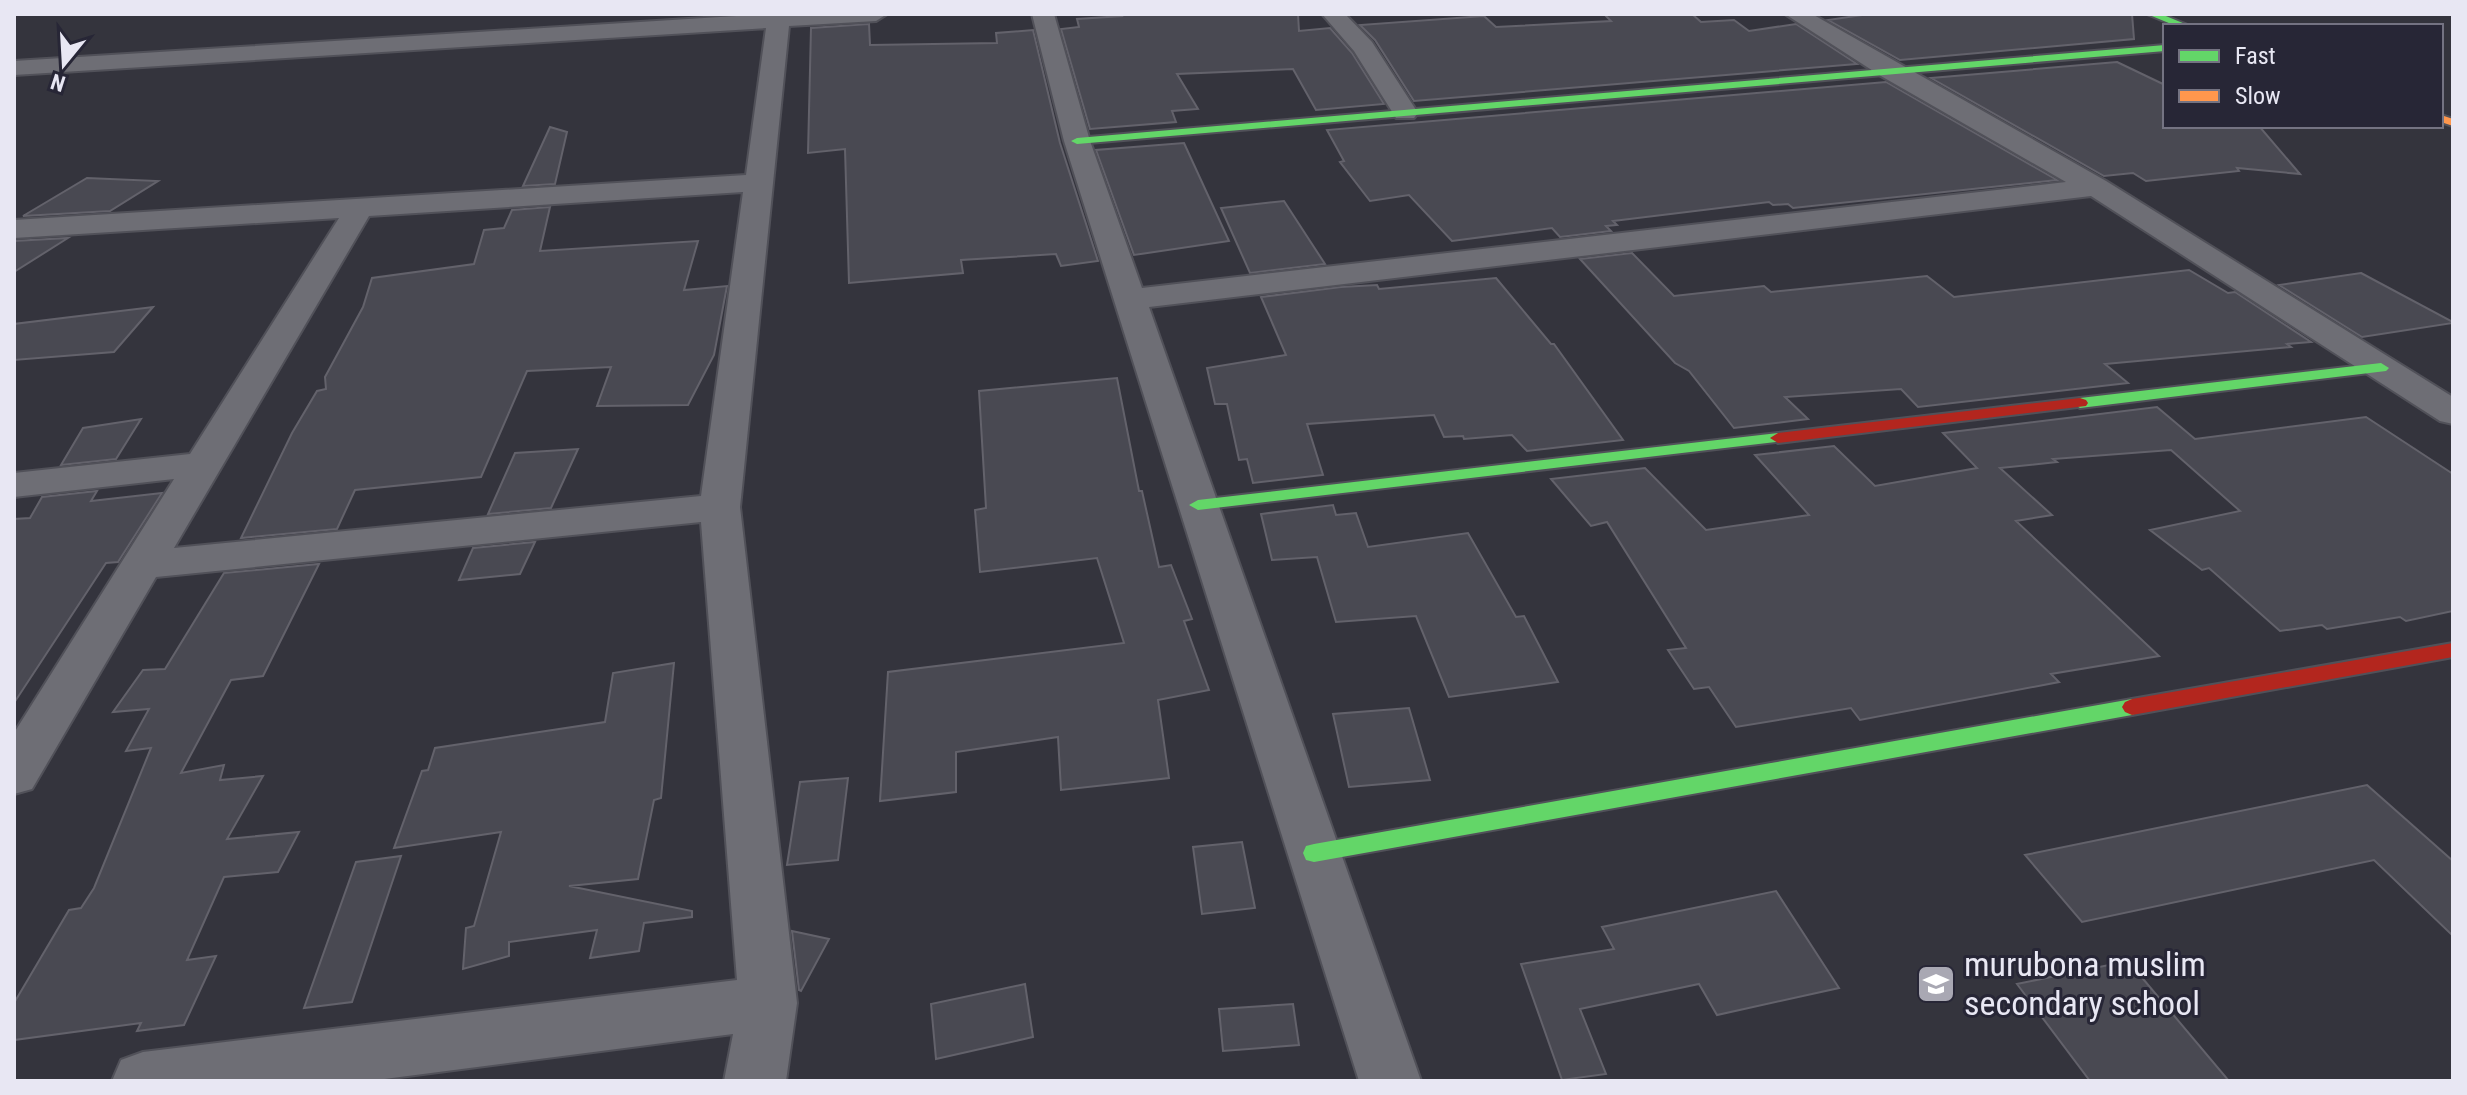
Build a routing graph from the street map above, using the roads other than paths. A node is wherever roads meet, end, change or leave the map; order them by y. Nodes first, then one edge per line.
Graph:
1 (488, 14) edge
2 (876, 14) edge
3 (1043, 14) edge
4 (1333, 14) edge
5 (1796, 14) edge
6 (2152, 14) edge
7 (779, 17) edge
8 (2180, 24) edge
9 (474, 39) junction
10 (2163, 48) edge
11 (55, 65) junction
12 (14, 68) edge
13 (1890, 71) junction
14 (24, 91) dead end
15 (1405, 113) junction
16 (1077, 141) junction
17 (758, 183) junction
18 (2096, 187) junction
19 (360, 207) junction
20 (14, 229) edge
21 (1129, 299) junction
22 (2381, 368) junction
23 (2453, 413) edge
24 (203, 464) junction
25 (14, 485) edge
26 (1198, 505) junction
27 (720, 507) junction
28 (141, 565) junction
29 (2453, 650) edge
30 (14, 775) edge
31 (1314, 853) junction
32 (768, 1003) junction
33 (143, 1081) edge
34 (755, 1081) edge
35 (1390, 1081) edge

1 - 9 street
2 - 7 street
3 - 16 street
4 - 15 street
5 - 13 street
6 - 8 main road
7 - 9 street
7 - 17 street
9 - 11 street
10 - 13 main road
11 - 12 street
11 - 14 street
13 - 15 main road
13 - 18 street
15 - 16 main road
16 - 21 street
17 - 19 street
17 - 27 street
18 - 21 street
18 - 22 street
19 - 20 street
19 - 24 street
21 - 26 street
22 - 23 street
22 - 26 main road
24 - 25 street
24 - 28 street
26 - 31 street
27 - 28 street
27 - 32 street
28 - 30 street
29 - 31 main road
31 - 35 street
32 - 33 street
32 - 34 street

